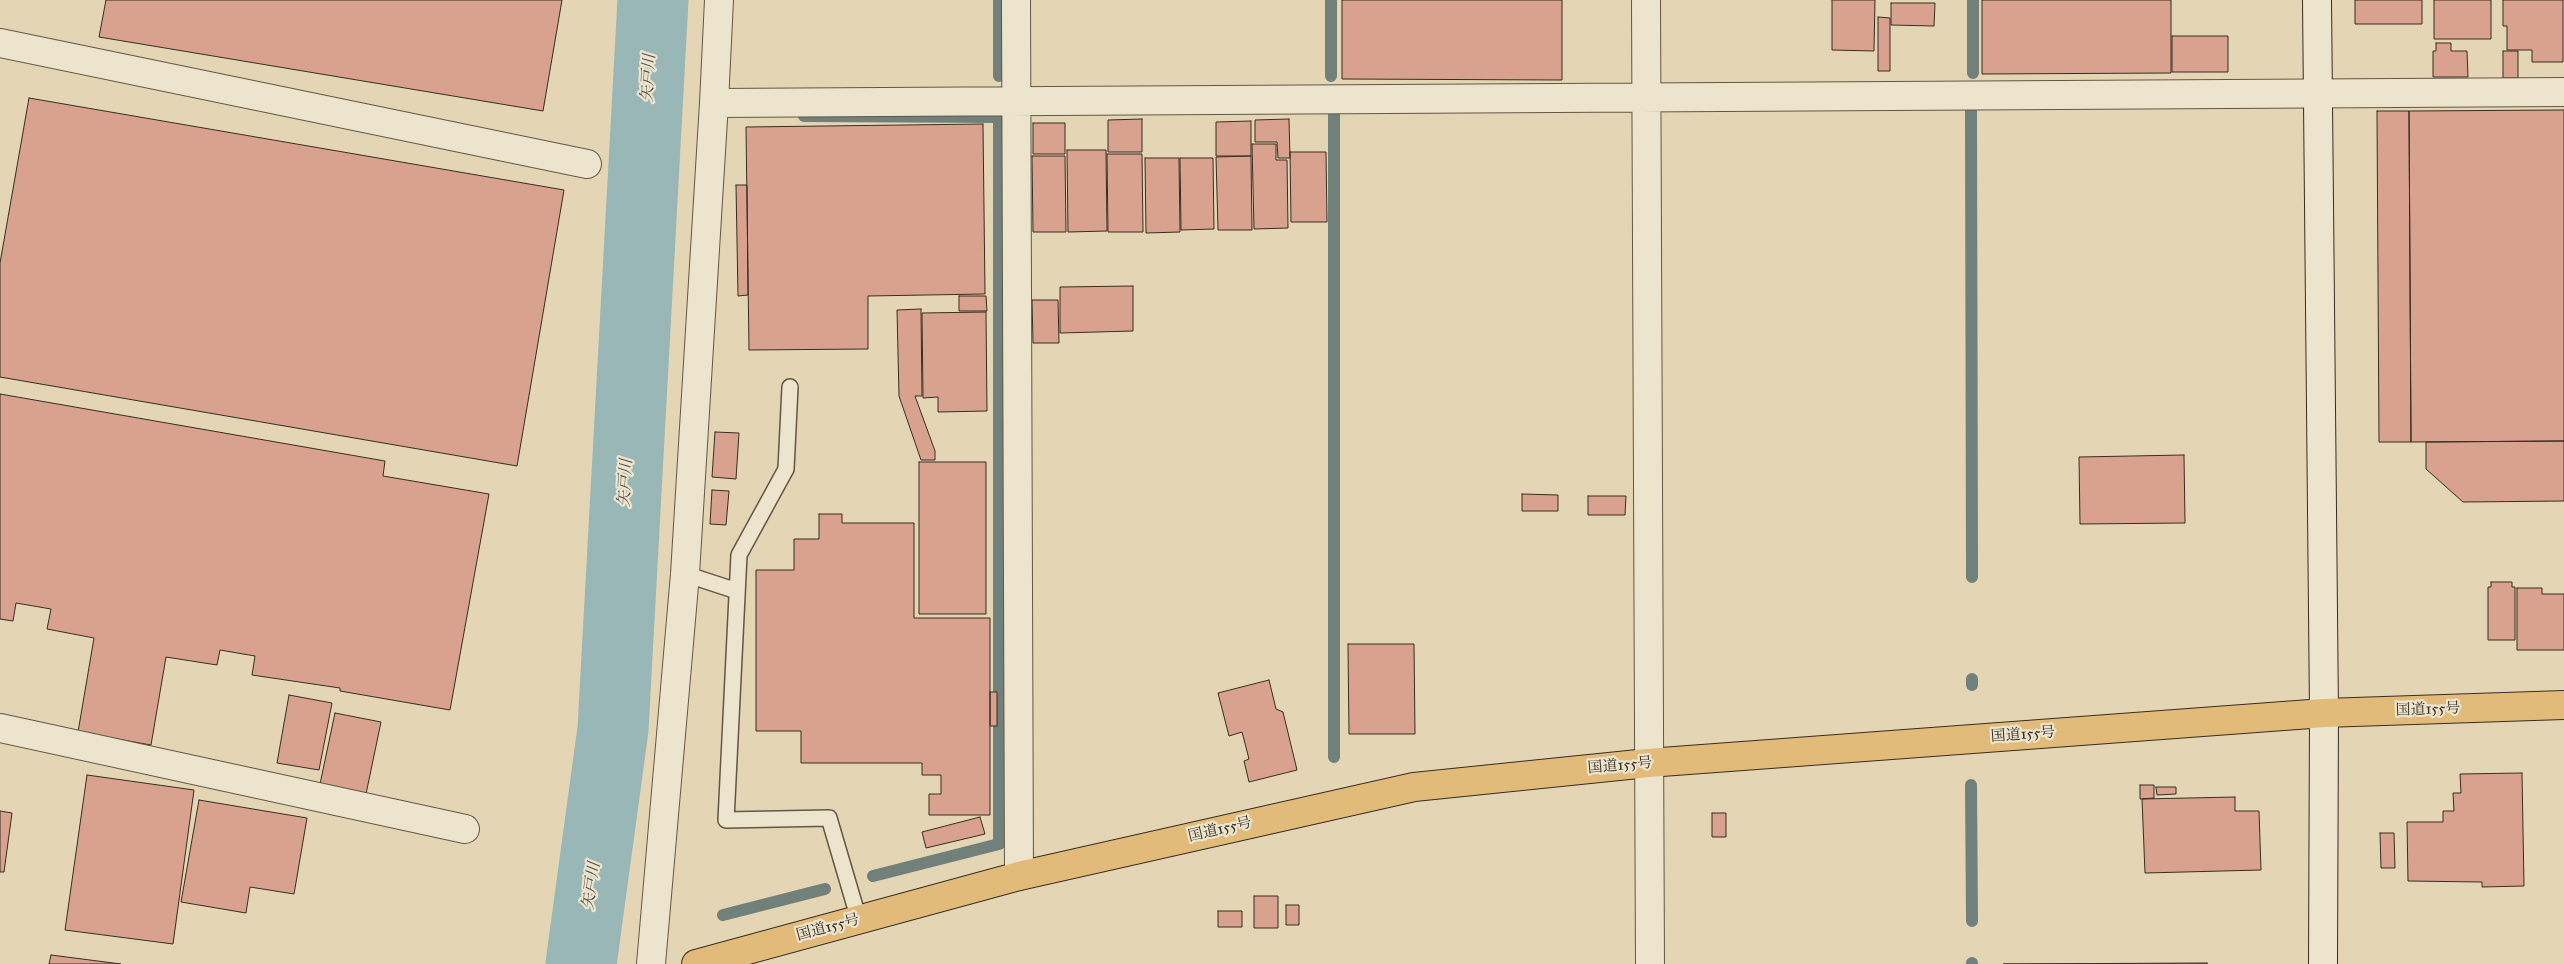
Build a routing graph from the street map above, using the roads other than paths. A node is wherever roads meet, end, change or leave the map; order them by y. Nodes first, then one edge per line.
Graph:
1 (719, 0) edge
2 (1016, 0) edge
3 (1646, 0) edge
4 (2317, 0) edge
5 (0, 43) edge
6 (2318, 92) junction
7 (2564, 92) edge
8 (1646, 96) junction
9 (1017, 101) junction
10 (714, 103) junction
11 (587, 164) dead end
12 (790, 387) dead end
13 (685, 574) junction
14 (737, 591) junction
15 (2564, 705) edge
16 (2324, 713) junction
17 (0, 728) edge
18 (1648, 763) junction
19 (465, 829) dead end
20 (1019, 876) junction
21 (859, 920) junction
22 (651, 964) edge
23 (696, 964) edge
24 (1650, 964) edge
25 (2323, 964) edge

1 - 10 street
2 - 9 street
3 - 8 street
4 - 6 street
5 - 11 street
6 - 7 street
6 - 8 street
6 - 16 street
8 - 9 street
8 - 18 street
9 - 10 street
9 - 20 street
10 - 13 street
12 - 14 lane
13 - 14 lane
13 - 22 street
14 - 21 lane
15 - 16 highway, 国道155号
16 - 18 highway, 国道155号
16 - 25 street
17 - 19 street
18 - 20 highway, 国道155号
18 - 24 street
20 - 21 highway, 国道155号
21 - 23 highway, 国道155号

